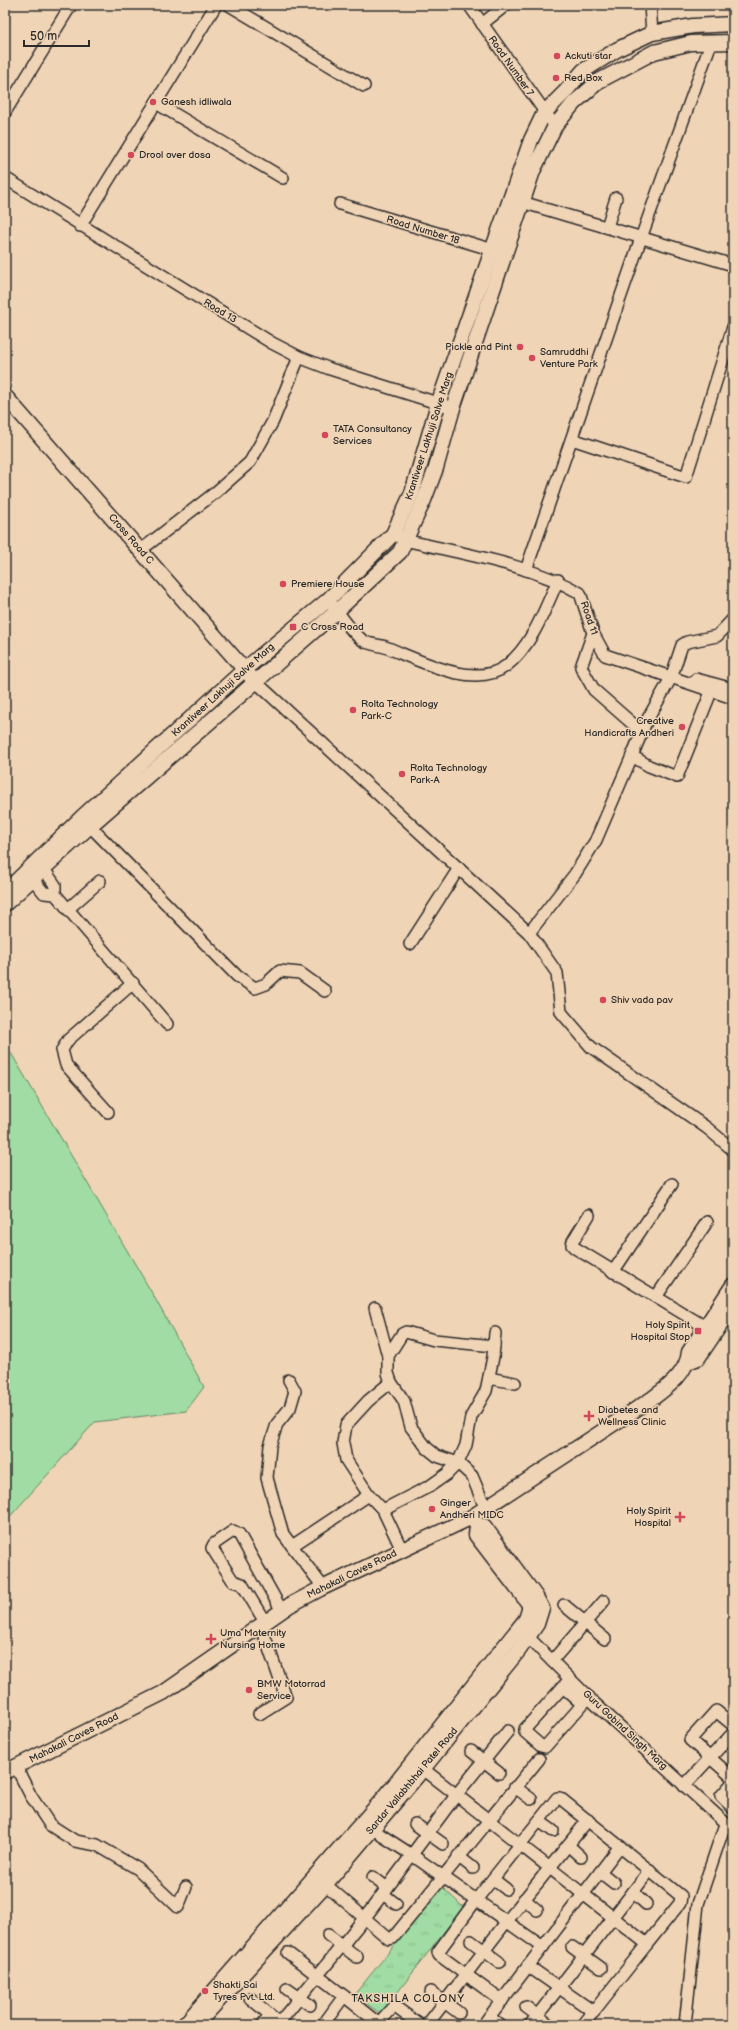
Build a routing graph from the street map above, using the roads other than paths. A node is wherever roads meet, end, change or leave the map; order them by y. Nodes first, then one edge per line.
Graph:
1 (71, 5) edge
2 (216, 5) edge
3 (229, 5) edge
4 (470, 5) edge
5 (506, 5) edge
6 (650, 5) edge
7 (482, 24) junction
8 (733, 24) edge
9 (652, 33) junction
10 (711, 42) junction
11 (733, 42) edge
12 (364, 86) dead end
13 (156, 102) junction
14 (5, 112) edge
15 (544, 113) junction
16 (555, 126) junction
17 (5, 178) edge
18 (283, 178) dead end
19 (616, 198) dead end
20 (517, 200) junction
21 (340, 204) dead end
22 (80, 226) junction
23 (607, 227) junction
24 (641, 238) junction
25 (499, 252) junction
26 (733, 265) edge
27 (733, 327) edge
28 (299, 357) junction
29 (5, 396) edge
30 (438, 404) junction
31 (453, 408) junction
32 (572, 440) junction
33 (399, 537) junction
34 (140, 550) junction
35 (526, 570) junction
36 (558, 580) junction
37 (328, 600) junction
38 (338, 611) junction
39 (733, 619) edge
40 (593, 633) junction
41 (245, 669) junction
42 (671, 675) junction
43 (256, 682) junction
44 (733, 689) edge
45 (711, 692) junction
46 (733, 698) edge
47 (642, 732) junction
48 (632, 756) junction
49 (90, 826) junction
50 (43, 868) junction
51 (459, 868) junction
52 (32, 878) junction
53 (100, 881) dead end
54 (5, 892) edge
55 (55, 894) junction
56 (5, 904) edge
57 (68, 909) junction
58 (529, 933) junction
59 (410, 944) dead end
60 (133, 983) junction
61 (325, 991) dead end
62 (167, 1024) dead end
63 (108, 1112) dead end
64 (733, 1150) edge
65 (672, 1184) dead end
66 (589, 1215) dead end
67 (707, 1222) dead end
68 (613, 1272) junction
69 (733, 1286) edge
70 (656, 1297) junction
71 (733, 1306) edge
72 (375, 1308) dead end
73 (710, 1330) junction
74 (494, 1333) dead end
75 (494, 1346) junction
76 (388, 1356) junction
77 (489, 1378) junction
78 (289, 1380) dead end
79 (391, 1382) junction
80 (514, 1383) dead end
81 (458, 1463) junction
82 (369, 1495) junction
83 (485, 1507) junction
84 (383, 1510) junction
85 (474, 1522) junction
86 (292, 1546) junction
87 (402, 1550) junction
88 (323, 1587) junction
89 (604, 1601) dead end
90 (564, 1605) dead end
91 (282, 1611) junction
92 (585, 1622) junction
93 (263, 1624) junction
94 (523, 1633) junction
95 (605, 1639) dead end
96 (552, 1660) junction
97 (567, 1683) junction
98 (585, 1701) junction
99 (259, 1714) dead end
100 (733, 1725) edge
101 (508, 1731) dead end
102 (733, 1733) edge
103 (471, 1751) dead end
104 (710, 1758) junction
105 (539, 1759) dead end
106 (484, 1761) junction
107 (418, 1765) junction
108 (11, 1770) edge
109 (499, 1773) dead end
110 (733, 1778) edge
111 (733, 1782) edge
112 (684, 1786) junction
113 (515, 1787) junction
114 (457, 1794) junction
115 (531, 1799) dead end
116 (733, 1808) edge
117 (488, 1819) junction
118 (539, 1820) junction
119 (588, 1820) junction
120 (415, 1824) dead end
121 (729, 1827) edge
122 (553, 1831) dead end
123 (428, 1834) junction
124 (381, 1835) dead end
125 (443, 1844) dead end
126 (521, 1844) junction
127 (568, 1845) junction
128 (620, 1846) junction
129 (412, 1854) junction
130 (458, 1856) junction
131 (581, 1857) dead end
132 (550, 1867) junction
133 (473, 1868) dead end
134 (650, 1870) junction
135 (600, 1872) junction
136 (442, 1876) junction
137 (373, 1877) dead end
138 (493, 1879) junction
139 (321, 1880) junction
140 (614, 1883) dead end
141 (186, 1887) dead end
142 (506, 1889) dead end
143 (385, 1891) junction
144 (633, 1892) junction
145 (584, 1894) junction
146 (524, 1899) junction
147 (476, 1900) junction
148 (396, 1904) dead end
149 (646, 1904) dead end
150 (537, 1910) dead end
151 (364, 1918) junction
152 (613, 1918) junction
153 (507, 1921) junction
154 (328, 1935) dead end
155 (471, 1941) dead end
156 (647, 1944) junction
157 (342, 1945) junction
158 (543, 1946) junction
159 (572, 1947) dead end
160 (484, 1950) junction
161 (288, 1953) dead end
162 (584, 1956) junction
163 (357, 1957) dead end
164 (499, 1962) dead end
165 (528, 1966) junction
166 (601, 1968) dead end
167 (466, 1974) junction
168 (318, 1975) junction
169 (287, 1988) dead end
170 (559, 1988) junction
171 (431, 1992) dead end
172 (344, 1996) junction
173 (250, 1998) dead end
174 (299, 1998) junction
175 (502, 2000) junction
176 (444, 2002) junction
177 (310, 2005) dead end
178 (526, 2007) dead end
179 (594, 2012) junction
180 (458, 2013) dead end
181 (538, 2015) junction
182 (277, 2021) edge
183 (486, 2021) edge
184 (324, 2024) edge
185 (378, 2024) edge
186 (184, 2025) edge
187 (196, 2025) edge
188 (262, 2025) edge
189 (420, 2025) edge
190 (427, 2025) edge
191 (500, 2025) edge
192 (530, 2025) edge
193 (550, 2025) edge
194 (583, 2025) edge
195 (685, 2025) edge

1 - 14 street
2 - 13 street
3 - 12 street
4 - 7 street, Road Number 7
5 - 7 street
6 - 9 street
7 - 15 street, Road Number 7
8 - 9 main road, Krantiveer Lakhuji Salve Marg
9 - 15 main road, Krantiveer Lakhuji Salve Marg
10 - 11 main road, Krantiveer Lakhuji Salve Marg
10 - 16 main road, Krantiveer Lakhuji Salve Marg
10 - 24 street
13 - 18 street
13 - 22 street
15 - 16 street, Road Number 7
15 - 20 main road, Krantiveer Lakhuji Salve Marg
16 - 20 main road, Krantiveer Lakhuji Salve Marg
17 - 22 street, Road 13
19 - 23 street
20 - 23 street
20 - 25 main road, Krantiveer Lakhuji Salve Marg
21 - 25 street, Road Number 18
22 - 28 street, Road 13
23 - 24 street
24 - 26 street
24 - 32 street
25 - 30 main road, Krantiveer Lakhuji Salve Marg
25 - 31 main road, Krantiveer Lakhuji Salve Marg
27 - 32 street
28 - 30 street, Road 13
28 - 34 street
29 - 34 main road, Cross Road C
30 - 31 street, Road 13
30 - 33 main road, Krantiveer Lakhuji Salve Marg
31 - 33 main road, Krantiveer Lakhuji Salve Marg
32 - 35 street
33 - 35 street, Road 11
33 - 37 main road, Krantiveer Lakhuji Salve Marg
33 - 38 main road, Krantiveer Lakhuji Salve Marg
34 - 41 main road, Cross Road C
35 - 36 street, Road 11
36 - 38 street
36 - 40 street, Road 11
37 - 38 street
37 - 41 main road, Krantiveer Lakhuji Salve Marg
38 - 43 main road, Krantiveer Lakhuji Salve Marg
39 - 42 street
40 - 42 street, Road 11
40 - 47 street
41 - 43 main road, Cross Road C
41 - 54 main road, Krantiveer Lakhuji Salve Marg
42 - 44 street
42 - 45 street, Road 11
42 - 47 street
43 - 49 main road, Krantiveer Lakhuji Salve Marg
43 - 51 street
45 - 46 street, Road 11
45 - 48 street
47 - 48 street
48 - 58 street
49 - 50 main road, Krantiveer Lakhuji Salve Marg
49 - 61 street
50 - 52 main road, Krantiveer Lakhuji Salve Marg
50 - 55 street
51 - 58 street
51 - 59 street
52 - 55 street
52 - 56 main road, Krantiveer Lakhuji Salve Marg
53 - 57 street
55 - 57 street
57 - 60 street
58 - 64 street
60 - 62 street
60 - 63 street
65 - 68 street
66 - 68 street
67 - 70 street
68 - 70 street
69 - 73 main road, Mahakali Caves Road
70 - 73 street
71 - 73 main road, Mahakali Caves Road
72 - 76 street
73 - 83 main road, Mahakali Caves Road
74 - 75 street
75 - 76 street
75 - 77 street
76 - 79 street
77 - 80 street
77 - 81 street
78 - 86 street
79 - 81 street
79 - 82 street
81 - 83 street
81 - 84 street
82 - 84 street
82 - 86 street
83 - 85 main road, Mahakali Caves Road
84 - 87 street
85 - 87 main road, Mahakali Caves Road
85 - 94 main road, Sardar Vallabhbhai Patel Road
86 - 88 street
87 - 88 main road, Mahakali Caves Road
88 - 91 main road, Mahakali Caves Road
89 - 92 street
90 - 92 street
91 - 93 main road, Mahakali Caves Road
91 - 93 street
92 - 95 street
92 - 96 street
93 - 99 street
93 - 108 main road, Mahakali Caves Road
94 - 96 street, Guru Gobind Singh Marg
94 - 107 main road, Sardar Vallabhbhai Patel Road
96 - 97 street, Guru Gobind Singh Marg
97 - 98 street, Guru Gobind Singh Marg
97 - 98 street
98 - 112 street, Guru Gobind Singh Marg
100 - 104 street
101 - 106 street
102 - 104 street
103 - 106 street
104 - 110 street
104 - 112 street
105 - 113 street
106 - 109 street
106 - 114 street
107 - 114 street
107 - 139 main road, Sardar Vallabhbhai Patel Road
108 - 141 street
111 - 116 street
112 - 121 street, Guru Gobind Singh Marg
113 - 115 street
113 - 117 street
114 - 117 street
114 - 123 street
117 - 126 street
117 - 130 street
118 - 119 street
118 - 122 street
118 - 126 street
119 - 127 street
119 - 128 street
120 - 123 street
121 - 195 street
123 - 125 street
123 - 129 street
124 - 129 street
126 - 132 street
126 - 138 street
127 - 131 street
127 - 132 street
128 - 134 street
128 - 135 street
129 - 136 street
129 - 143 street
130 - 133 street
130 - 136 street
132 - 145 street
132 - 146 street
134 - 144 street
134 - 156 street
135 - 140 street
135 - 145 street
136 - 147 street
136 - 151 street
137 - 143 street
138 - 142 street
138 - 147 street
139 - 151 street
139 - 186 main road, Sardar Vallabhbhai Patel Road
139 - 187 main road, Sardar Vallabhbhai Patel Road
143 - 148 street
143 - 151 street
144 - 149 street
144 - 152 street
145 - 152 street
145 - 158 street
146 - 150 street
146 - 153 street
147 - 153 street
147 - 167 street
151 - 157 street
152 - 156 street
152 - 162 street
153 - 158 street
153 - 160 street
154 - 157 street
155 - 160 street
156 - 179 street
157 - 163 street
157 - 168 street
158 - 165 street
159 - 162 street
160 - 164 street
160 - 167 street
161 - 168 street
162 - 166 street
162 - 170 street
165 - 170 street
165 - 175 street
167 - 175 street
167 - 176 street
168 - 172 street
168 - 174 street
169 - 174 street
170 - 179 street
170 - 181 street
171 - 176 street
172 - 184 street
172 - 185 street
173 - 182 street
174 - 177 street
174 - 182 street
175 - 183 street
176 - 180 street
176 - 190 street
178 - 181 street
179 - 194 street
181 - 192 street
181 - 193 street
182 - 188 street
183 - 191 street
185 - 189 street

